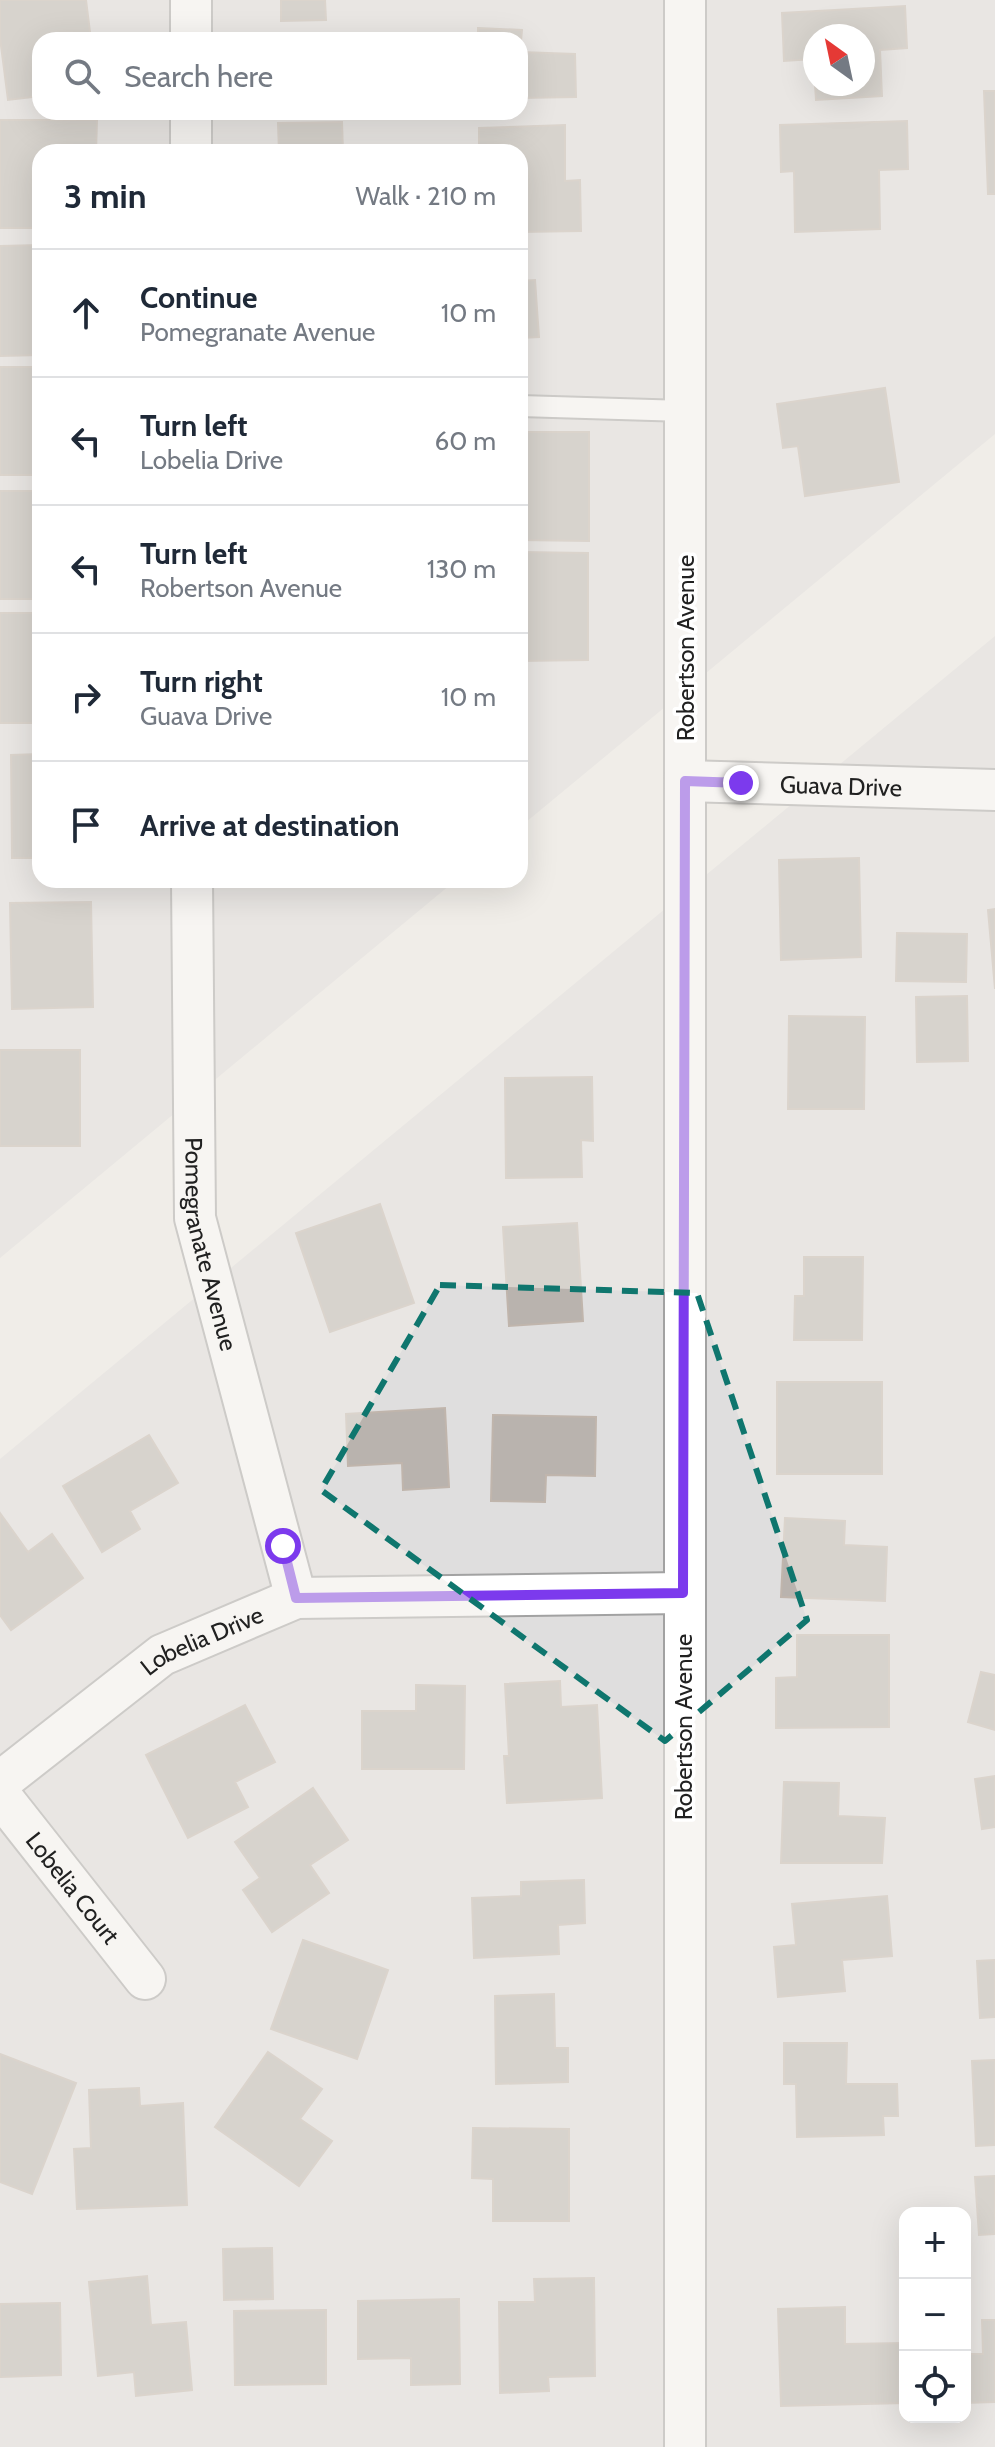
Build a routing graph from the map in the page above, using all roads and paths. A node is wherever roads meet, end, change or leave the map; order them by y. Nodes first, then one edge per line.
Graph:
1 (191, 0) edge
2 (685, 0) edge
3 (191, 32) edge
4 (191, 120) edge
5 (191, 144) edge
6 (528, 406) edge
7 (685, 411) junction
8 (685, 781) junction
9 (995, 790) edge
10 (192, 888) edge
11 (683, 1593) junction
12 (296, 1598) junction
13 (0, 1782) edge
14 (0, 1795) edge
15 (145, 1979) dead end
16 (685, 2447) edge

1 - 3 street
2 - 7 street, Robertson Avenue
4 - 5 street
6 - 7 lane
7 - 8 street, Robertson Avenue
8 - 9 street, Guava Drive
8 - 11 street, Robertson Avenue
10 - 12 street, Pomegranate Avenue
11 - 12 street, Lobelia Drive
11 - 16 street, Robertson Avenue
12 - 13 street, Lobelia Drive
14 - 15 street, Lobelia Court

